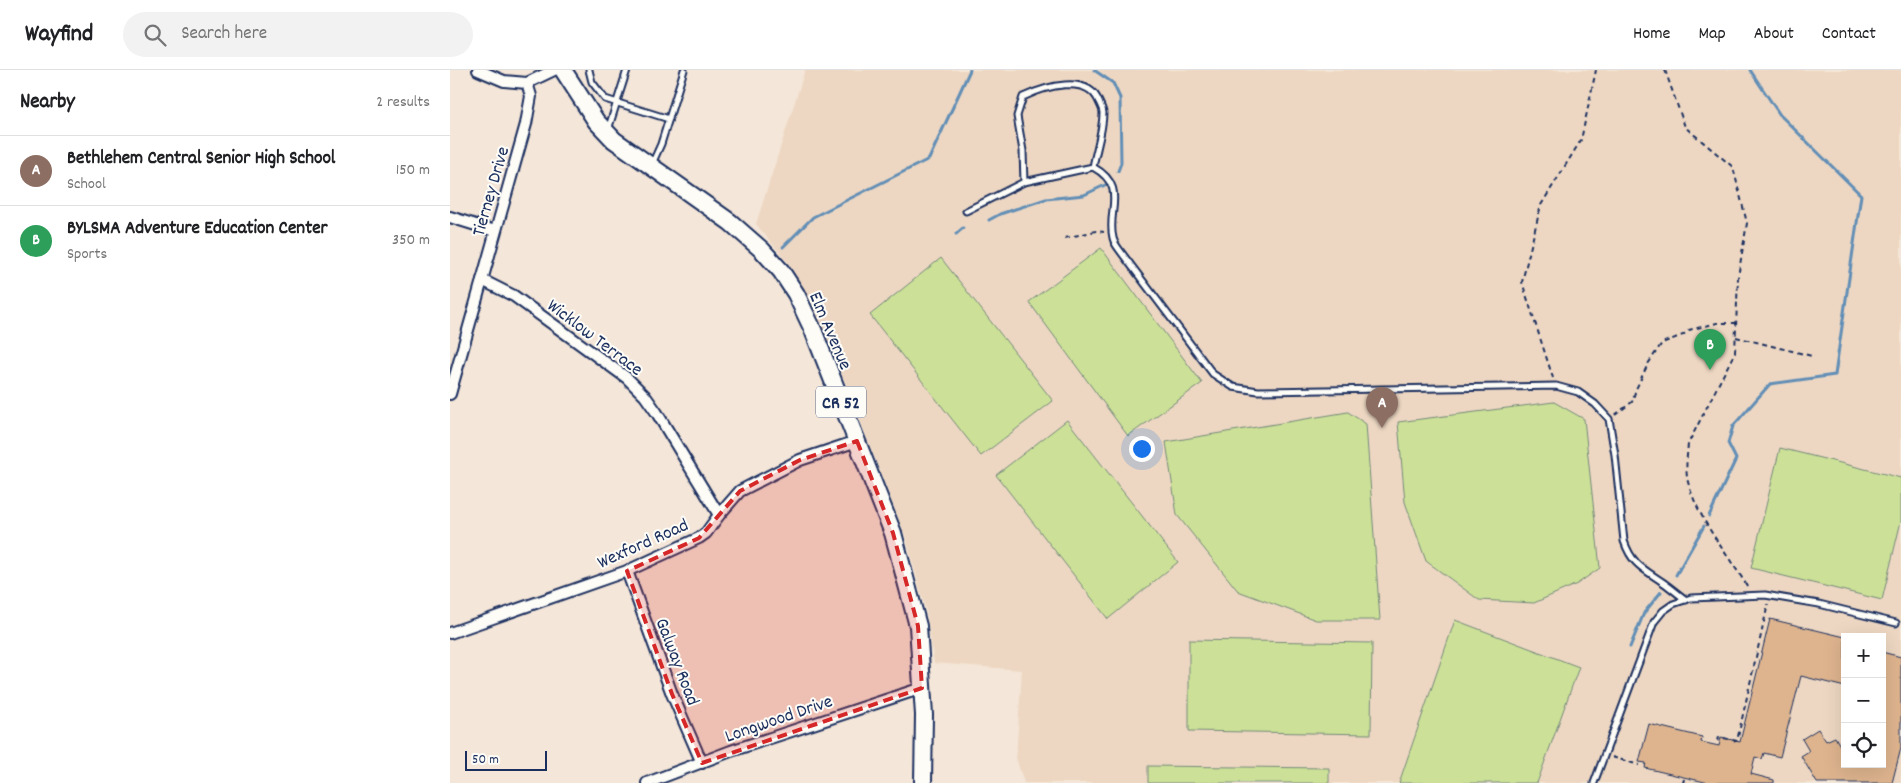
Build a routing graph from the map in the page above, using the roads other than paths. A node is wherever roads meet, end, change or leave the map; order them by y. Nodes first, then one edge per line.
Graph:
1 (478, 70) edge
2 (554, 70) edge
3 (563, 70) edge
4 (589, 70) edge
5 (627, 70) edge
6 (684, 70) edge
7 (527, 82) junction
8 (617, 103) junction
9 (669, 119) junction
10 (607, 133) junction
11 (651, 167) junction
12 (1093, 167) junction
13 (1024, 182) junction
14 (966, 211) dead end
15 (450, 217) edge
16 (495, 231) junction
17 (482, 280) junction
18 (450, 394) edge
19 (857, 441) junction
20 (719, 515) junction
21 (628, 570) junction
22 (1686, 600) junction
23 (1896, 623) dead end
24 (450, 633) edge
25 (922, 688) junction
26 (702, 763) junction
27 (646, 783) edge
28 (922, 783) edge
29 (1594, 783) edge

1 - 7 street
2 - 7 street
3 - 10 main road, Elm Avenue / CR 52
4 - 8 lane
5 - 8 lane
6 - 9 lane
7 - 16 street, Tierney Drive
8 - 9 lane
8 - 10 lane
9 - 11 lane
10 - 11 main road, Elm Avenue / CR 52
11 - 19 main road, Elm Avenue / CR 52
12 - 13 lane
12 - 13 lane
12 - 22 lane
13 - 14 lane
15 - 16 street
16 - 17 street, Tierney Drive
17 - 18 street, Tierney Drive
17 - 20 street, Wicklow Terrace
19 - 20 street, Wexford Road
19 - 25 main road, Elm Avenue / CR 52
20 - 21 street, Wexford Road
21 - 24 street, Wexford Road
21 - 26 street, Galway Road
22 - 23 lane
22 - 29 lane
25 - 26 street, Longwood Drive
25 - 28 main road, Elm Avenue / CR 52
26 - 27 street, Longwood Drive

